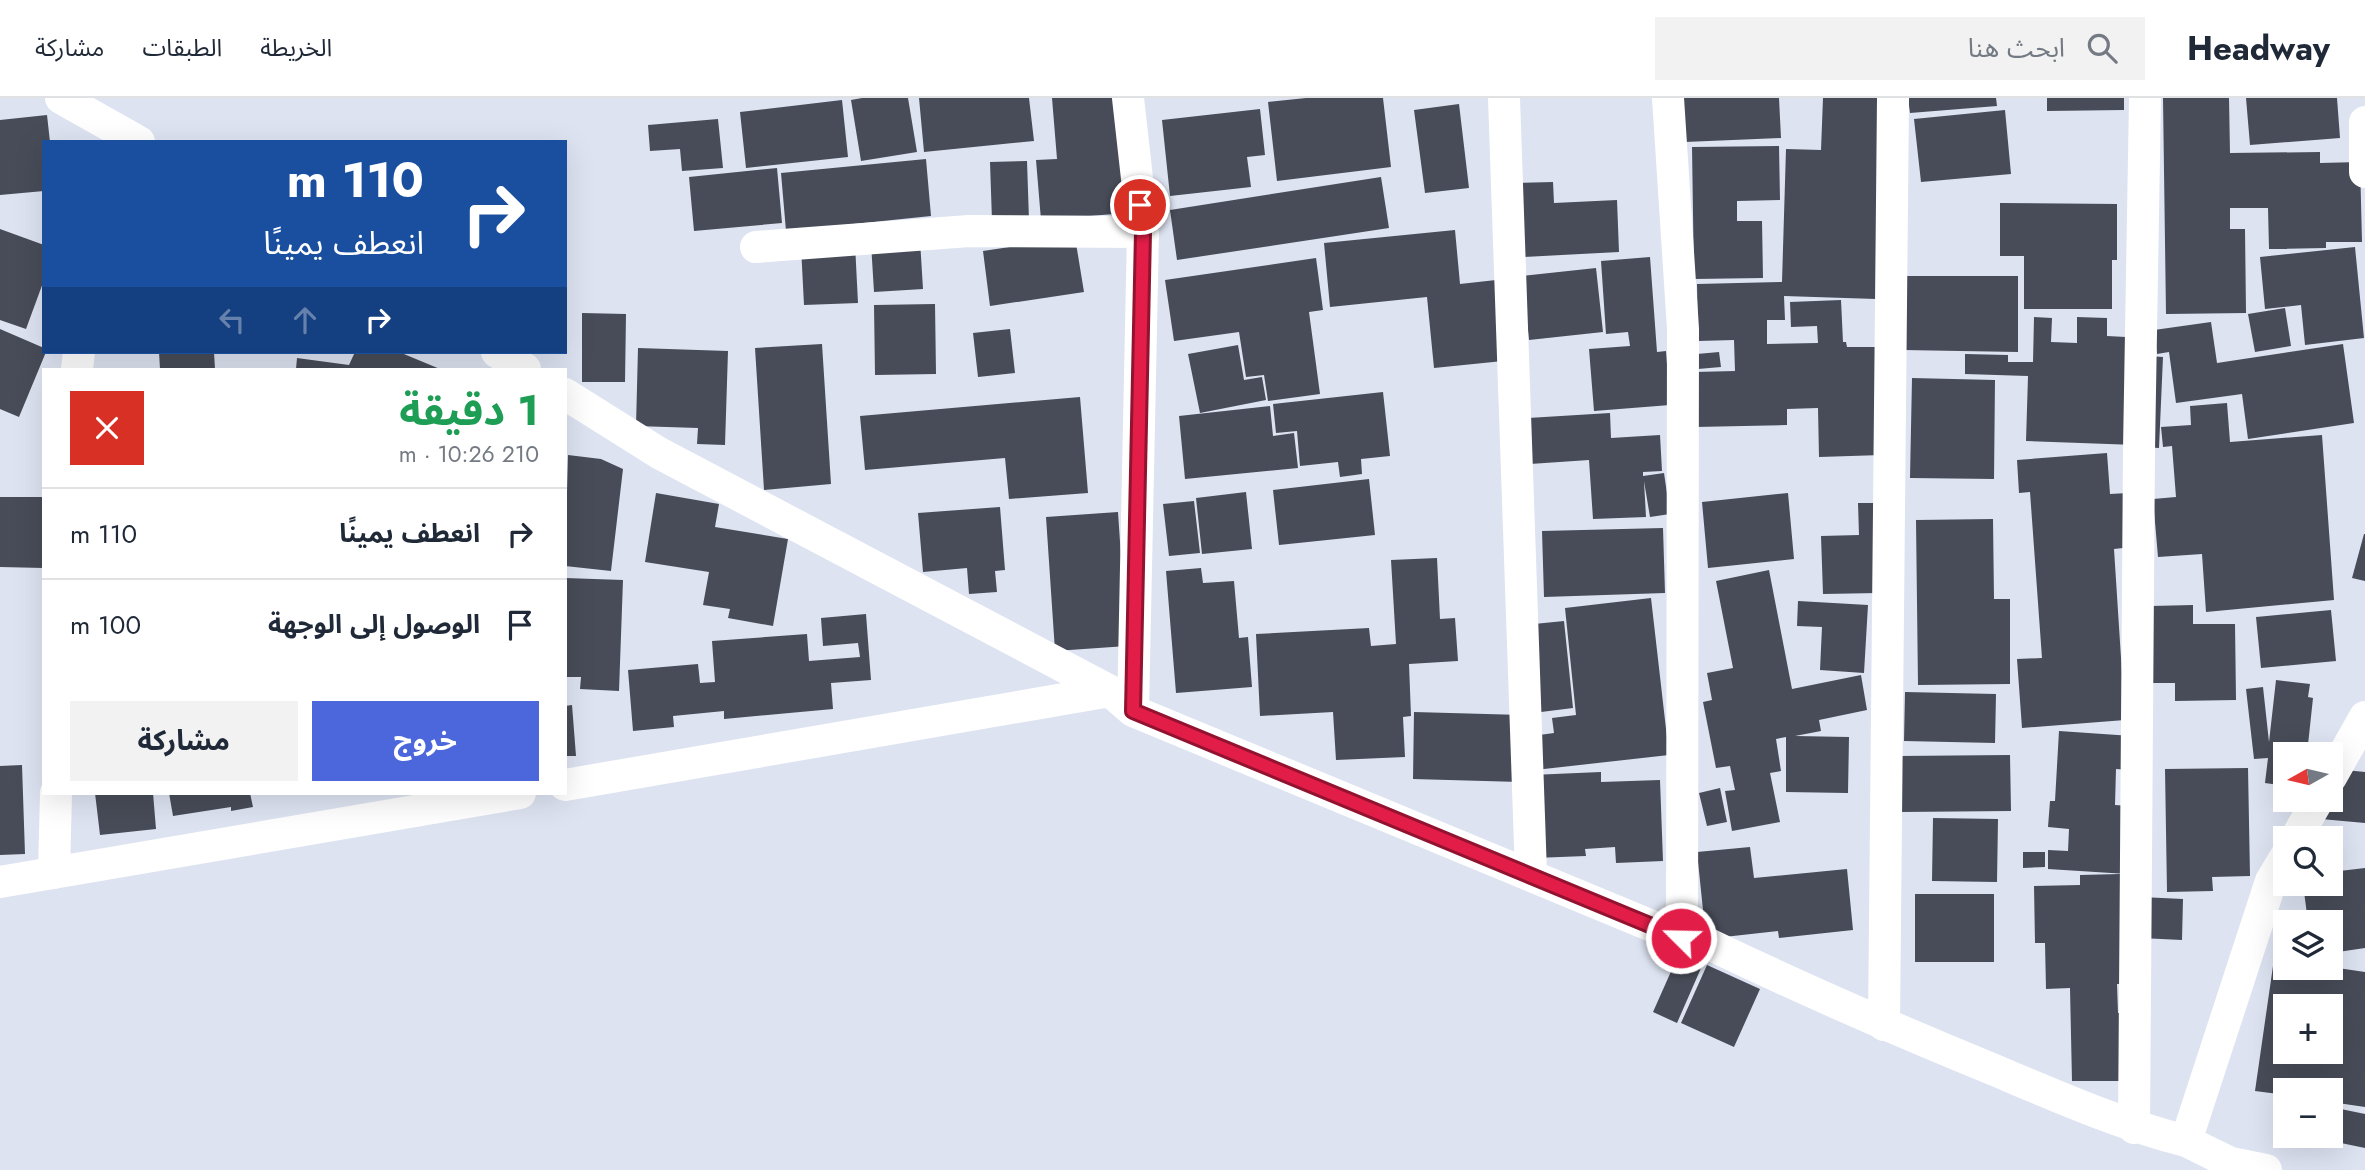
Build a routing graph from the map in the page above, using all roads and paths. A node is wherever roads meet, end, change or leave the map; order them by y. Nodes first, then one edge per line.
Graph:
1 (61, 98) edge
2 (1128, 98) edge
3 (1504, 98) edge
4 (1668, 98) edge
5 (1893, 98) edge
6 (2145, 98) edge
7 (2365, 121) edge
8 (106, 133) edge
9 (132, 140) edge
10 (2365, 172) edge
11 (1143, 232) junction
12 (756, 247) dead end
13 (500, 354) edge
14 (523, 368) edge
15 (567, 395) edge
16 (1122, 701) junction
17 (2365, 717) edge
18 (2343, 756) edge
19 (567, 785) edge
20 (56, 795) edge
21 (508, 795) edge
22 (54, 873) junction
23 (1531, 874) junction
24 (2273, 878) edge
25 (0, 883) edge
26 (1682, 931) junction
27 (1884, 1025) junction
28 (2134, 1128) junction
29 (2186, 1142) junction
30 (2266, 1170) edge

1 - 8 street
2 - 11 street
3 - 23 street
4 - 26 street
5 - 27 street
6 - 28 street
7 - 10 street
8 - 9 street
11 - 12 street
11 - 16 street
13 - 14 street
15 - 16 street
16 - 19 street
16 - 23 street
17 - 18 street
20 - 22 street
21 - 22 street
22 - 25 street
23 - 26 street
24 - 29 street
26 - 27 street
27 - 28 street
28 - 29 street
29 - 30 street

